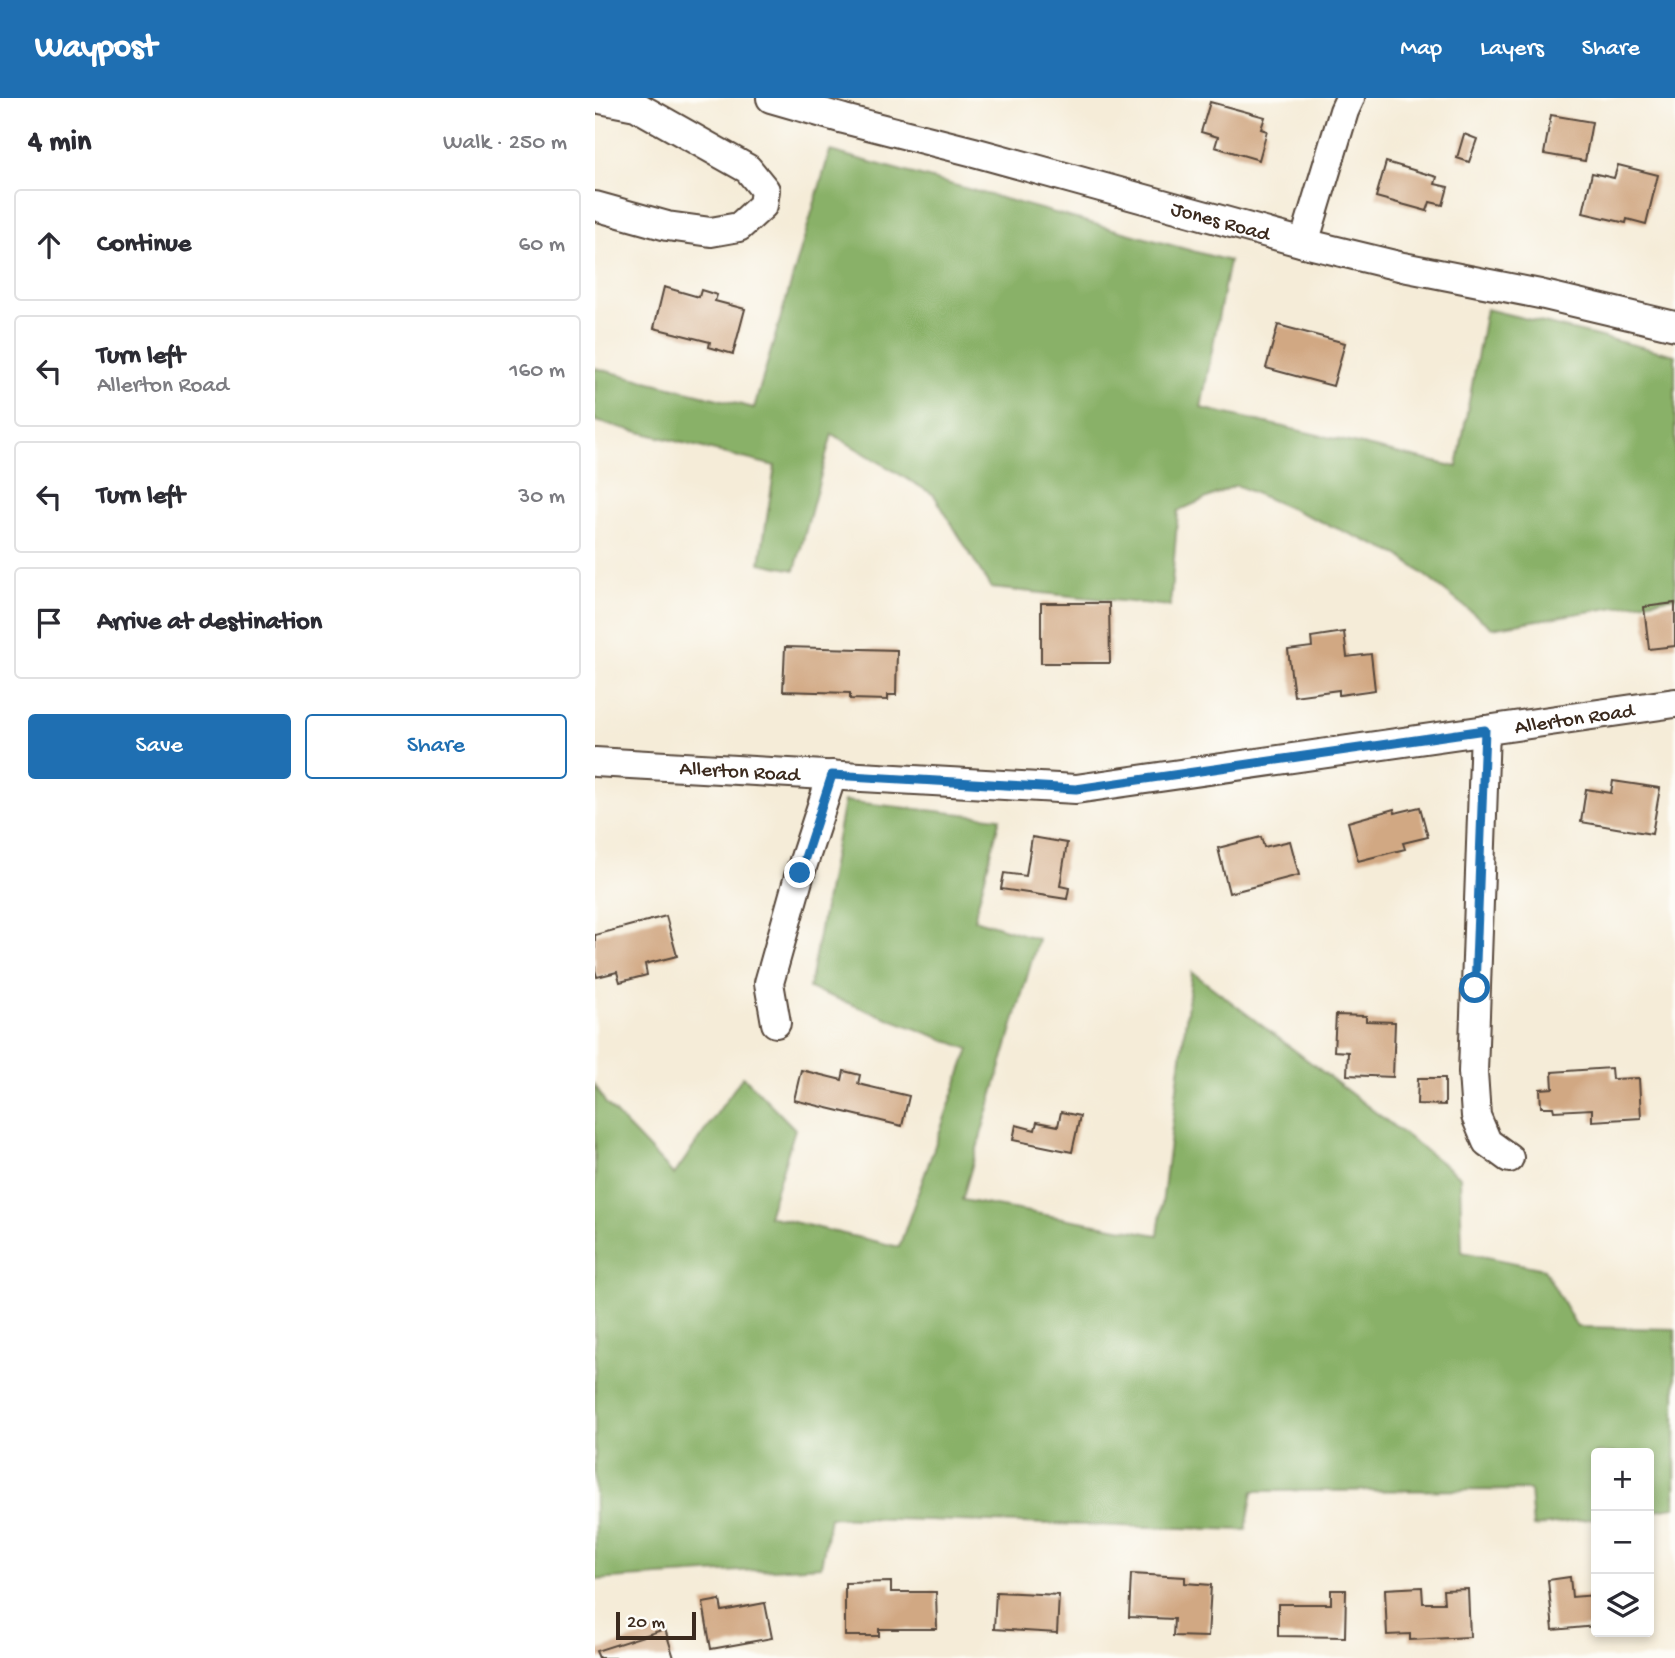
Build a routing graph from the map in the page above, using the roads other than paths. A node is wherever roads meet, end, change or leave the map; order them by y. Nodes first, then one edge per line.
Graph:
1 (595, 98) edge
2 (771, 98) edge
3 (1350, 98) edge
4 (638, 102) edge
5 (595, 206) edge
6 (1304, 243) junction
7 (1675, 326) edge
8 (1675, 703) edge
9 (1485, 730) junction
10 (595, 762) edge
11 (832, 775) junction
12 (776, 1023) dead end
13 (1509, 1158) dead end

1 - 4 street
2 - 6 street, Jones Road
3 - 6 street
4 - 5 street
6 - 7 street, Jones Road
8 - 9 street, Allerton Road
9 - 11 street, Allerton Road
9 - 13 street
10 - 11 street, Allerton Road
11 - 12 street

